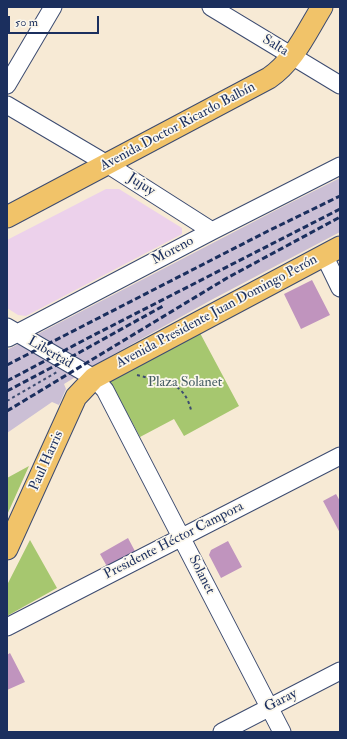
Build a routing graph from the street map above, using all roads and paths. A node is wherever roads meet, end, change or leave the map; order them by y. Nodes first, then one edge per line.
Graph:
1 (53, 7) edge
2 (211, 7) edge
3 (322, 7) edge
4 (293, 56) junction
5 (7, 85) edge
6 (340, 85) edge
7 (7, 105) edge
8 (107, 164) junction
9 (340, 166) edge
10 (7, 217) edge
11 (212, 231) junction
12 (332, 251) edge
13 (340, 288) edge
14 (10, 333) edge
15 (70, 365) junction
16 (113, 368) junction
17 (94, 378) junction
18 (7, 401) edge
19 (191, 410) dead end
20 (340, 456) edge
21 (182, 537) junction
22 (7, 549) edge
23 (7, 627) edge
24 (340, 671) edge
25 (269, 707) junction
26 (222, 732) edge
27 (282, 732) edge

1 - 5 street
2 - 4 street, Salta
3 - 4 main road, Avenida Doctor Ricardo Balbín
4 - 6 street, Salta
4 - 8 main road, Avenida Doctor Ricardo Balbín
7 - 8 street, Jujuy
8 - 10 main road, Avenida Doctor Ricardo Balbín
8 - 11 street, Jujuy
9 - 11 street, Moreno
11 - 14 street, Moreno
12 - 13 street
12 - 16 main road, Avenida Presidente Juan Domingo Perón
14 - 15 street, Libertad
15 - 17 street, Libertad
15 - 18 path
16 - 17 main road, Avenida Presidente Juan Domingo Perón
16 - 19 path
17 - 21 street, Solanet
17 - 22 main road, Paul Harris
20 - 21 street, Presidente Héctor Campora
21 - 23 street, Presidente Héctor Campora
21 - 25 street, Solanet
24 - 25 street, Garay
25 - 26 street, Garay
25 - 27 street, Solanet

